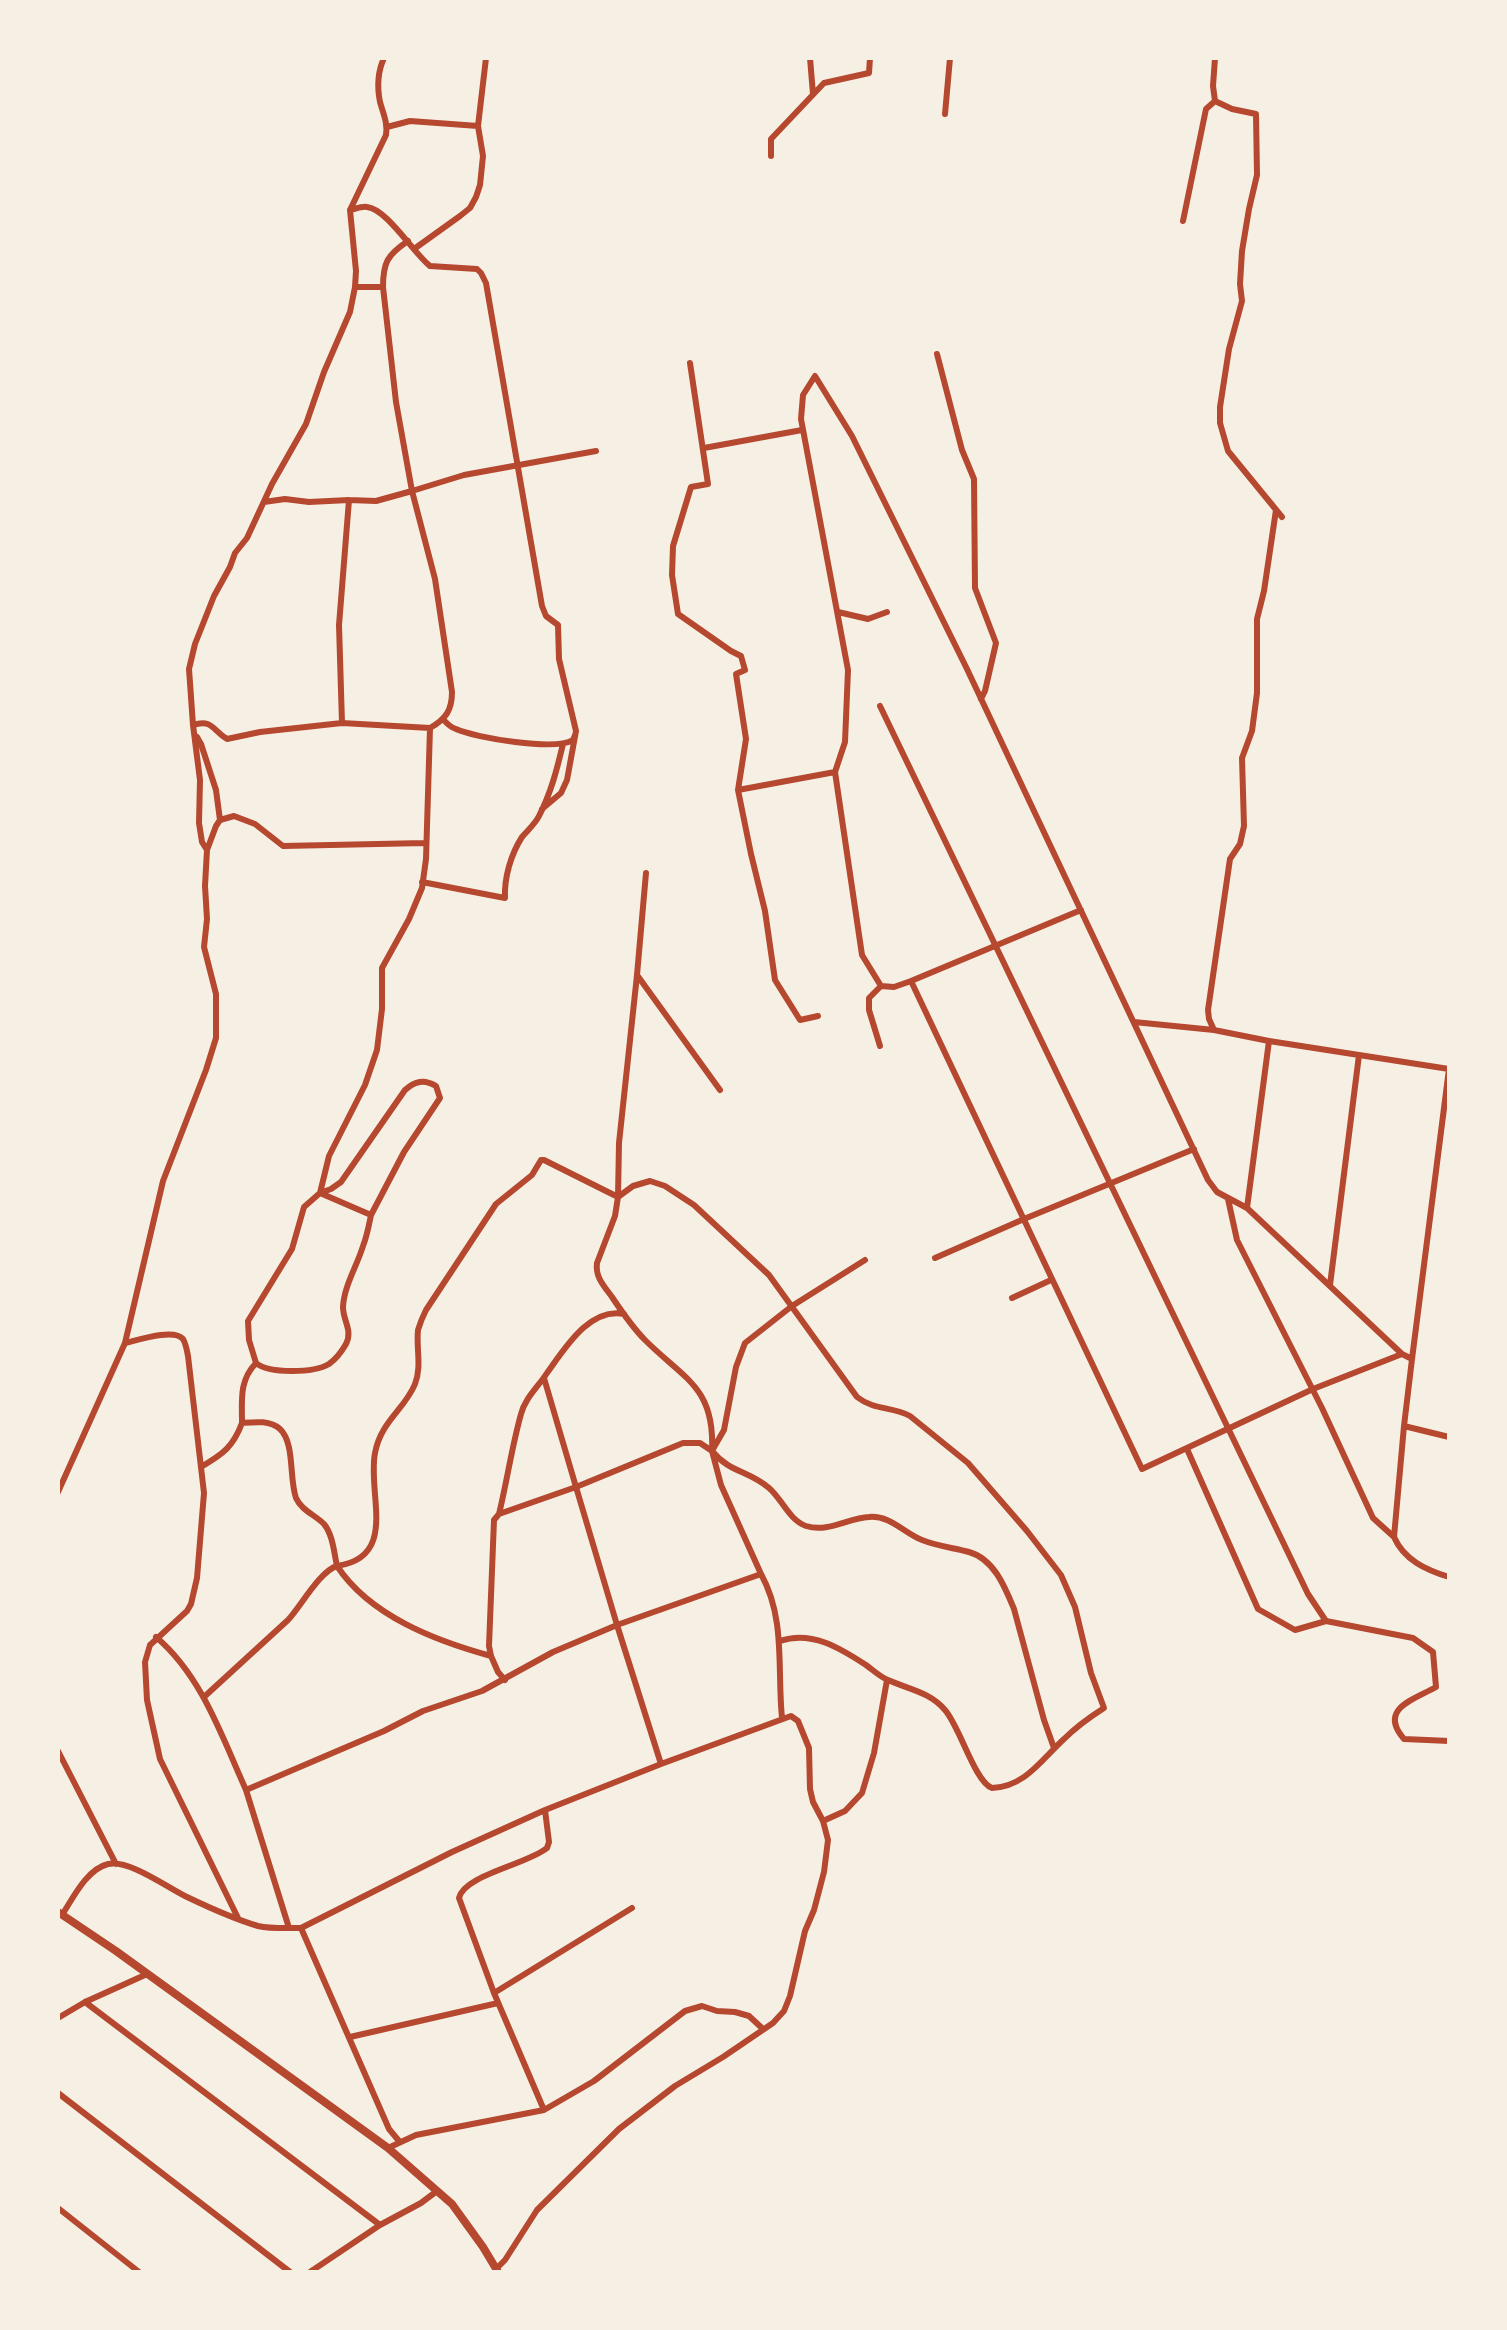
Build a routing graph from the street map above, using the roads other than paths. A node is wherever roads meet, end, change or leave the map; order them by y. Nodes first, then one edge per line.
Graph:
1 (384, 58) edge
2 (486, 58) edge
3 (810, 58) edge
4 (870, 58) edge
5 (950, 58) edge
6 (1215, 58) edge
7 (813, 94) junction
8 (1215, 101) junction
9 (945, 114) dead end
10 (478, 126) junction
11 (387, 127) junction
12 (771, 156) dead end
13 (350, 211) junction
14 (1183, 221) dead end
15 (408, 241) junction
16 (414, 249) junction
17 (355, 287) junction
18 (383, 287) junction
19 (937, 354) dead end
20 (690, 363) dead end
21 (803, 430) junction
22 (704, 448) junction
23 (596, 451) dead end
24 (519, 466) junction
25 (412, 491) junction
26 (349, 500) junction
27 (264, 502) junction
28 (1276, 510) junction
29 (1282, 517) dead end
30 (838, 612) junction
31 (887, 612) dead end
32 (981, 699) junction
33 (880, 706) dead end
34 (443, 719) junction
35 (342, 723) junction
36 (193, 725) junction
37 (430, 728) junction
38 (576, 731) junction
39 (195, 737) junction
40 (563, 744) junction
41 (835, 772) junction
42 (738, 790) junction
43 (542, 810) junction
44 (220, 820) junction
45 (425, 843) junction
46 (206, 850) junction
47 (646, 873) dead end
48 (422, 882) junction
49 (1081, 911) junction
50 (995, 945) junction
51 (637, 975) junction
52 (911, 981) junction
53 (881, 986) junction
54 (818, 1016) dead end
55 (1134, 1022) junction
56 (1214, 1030) junction
57 (1269, 1041) junction
58 (880, 1046) dead end
59 (1359, 1055) junction
60 (720, 1090) dead end
61 (1194, 1149) junction
62 (1110, 1184) junction
63 (320, 1193) junction
64 (618, 1197) junction
65 (1228, 1199) junction
66 (1247, 1208) junction
67 (372, 1215) junction
68 (1024, 1219) junction
69 (935, 1258) dead end
70 (865, 1260) dead end
71 (1051, 1280) junction
72 (1330, 1285) junction
73 (1012, 1298) dead end
74 (792, 1306) junction
75 (624, 1314) junction
76 (125, 1343) junction
77 (1402, 1354) junction
78 (1412, 1359) junction
79 (256, 1363) junction
80 (544, 1378) junction
81 (1313, 1388) junction
82 (242, 1423) junction
83 (1404, 1426) junction
84 (1228, 1429) junction
85 (1449, 1437) edge
86 (1186, 1449) junction
87 (712, 1451) junction
88 (201, 1467) junction
89 (576, 1487) junction
90 (58, 1492) edge
91 (499, 1514) junction
92 (1394, 1537) junction
93 (337, 1566) junction
94 (761, 1574) junction
95 (1449, 1577) edge
96 (1326, 1621) junction
97 (617, 1625) junction
98 (156, 1637) junction
99 (780, 1641) junction
100 (491, 1656) junction
101 (505, 1680) junction
102 (887, 1680) junction
103 (204, 1697) junction
104 (782, 1718) junction
105 (1449, 1741) edge
106 (1054, 1748) junction
107 (58, 1751) edge
108 (661, 1764) junction
109 (246, 1790) junction
110 (545, 1810) junction
111 (823, 1821) junction
112 (116, 1864) junction
113 (632, 1908) dead end
114 (60, 1914) edge
115 (238, 1918) junction
116 (289, 1928) junction
117 (301, 1928) junction
118 (145, 1975) junction
119 (494, 1993) junction
120 (85, 2002) junction
121 (498, 2003) junction
122 (58, 2018) edge
123 (763, 2029) junction
124 (350, 2037) junction
125 (58, 2093) edge
126 (544, 2110) junction
127 (399, 2141) junction
128 (388, 2148) junction
129 (437, 2191) junction
130 (58, 2208) edge
131 (380, 2225) junction
132 (497, 2270) edge
133 (139, 2272) edge
134 (290, 2272) edge
135 (310, 2272) edge

1 - 11 street
2 - 10 street
3 - 7 street
4 - 7 street
5 - 9 street
6 - 8 street
7 - 12 street
8 - 14 street
8 - 28 street
10 - 11 street
10 - 16 street
11 - 13 street
13 - 15 street
13 - 17 street
15 - 16 street
15 - 18 street
16 - 24 street
17 - 18 street
17 - 27 street
18 - 25 street
19 - 32 street
20 - 22 street
21 - 22 street
21 - 30 street
21 - 32 street
22 - 42 street
23 - 24 street
24 - 25 street
24 - 38 street
25 - 26 street
25 - 34 street
26 - 27 street
26 - 35 street
27 - 36 street
28 - 29 street
28 - 56 street
30 - 31 street
30 - 41 street
32 - 49 street
33 - 50 street
34 - 37 street
34 - 40 street
35 - 36 street
35 - 37 street
36 - 39 street
37 - 45 street
38 - 40 street
38 - 43 street
39 - 44 street
39 - 46 street
40 - 43 street
41 - 42 street
41 - 53 street
42 - 54 street
43 - 48 street
44 - 45 street
44 - 46 street
45 - 48 street
46 - 76 street
47 - 51 street
48 - 63 street
49 - 50 street
49 - 55 street
50 - 52 street
50 - 62 street
51 - 60 street
51 - 64 street
52 - 53 street
52 - 68 street
53 - 58 street
55 - 56 street
55 - 61 street
56 - 57 street
57 - 59 street
57 - 66 street
59 - 72 street
59 - 78 street
61 - 62 street
61 - 65 street
62 - 68 street
62 - 84 street
63 - 67 street
63 - 67 street
63 - 79 street
64 - 74 street
64 - 75 street
64 - 93 street
65 - 66 street
65 - 81 street
66 - 72 street
67 - 79 street
68 - 69 street
68 - 71 street
70 - 74 street
71 - 73 street
71 - 86 street
72 - 77 street
74 - 87 street
74 - 106 street
75 - 80 street
75 - 87 street
76 - 88 street
76 - 90 street
77 - 78 street
77 - 81 street
78 - 83 street
79 - 82 street
80 - 89 street
80 - 91 street
81 - 84 street
81 - 92 street
82 - 88 street
82 - 93 street
83 - 85 street
83 - 92 street
84 - 86 street
84 - 96 street
86 - 96 street
87 - 89 street
87 - 94 street
87 - 106 street
88 - 98 street
89 - 91 street
89 - 97 street
91 - 100 street
92 - 95 street
93 - 100 street
93 - 103 street
94 - 97 street
94 - 99 street
96 - 105 street
97 - 101 street
97 - 108 street
98 - 103 street
98 - 115 street
99 - 102 street
99 - 104 street
100 - 101 street
101 - 109 street
102 - 106 street
102 - 111 street
103 - 109 street
104 - 108 street
104 - 111 street
107 - 112 street
108 - 110 street
109 - 116 street
110 - 117 street
110 - 119 street
111 - 123 street
112 - 114 street
112 - 115 street
113 - 119 street
114 - 118 street
115 - 116 street
116 - 117 street
117 - 124 street
118 - 120 street
118 - 128 street
119 - 121 street
120 - 122 street
120 - 131 street
121 - 124 street
121 - 126 street
123 - 126 street
123 - 132 street
124 - 127 street
125 - 134 street
126 - 127 street
127 - 128 street
128 - 129 street
129 - 131 street
129 - 132 street
130 - 133 street
131 - 135 street

